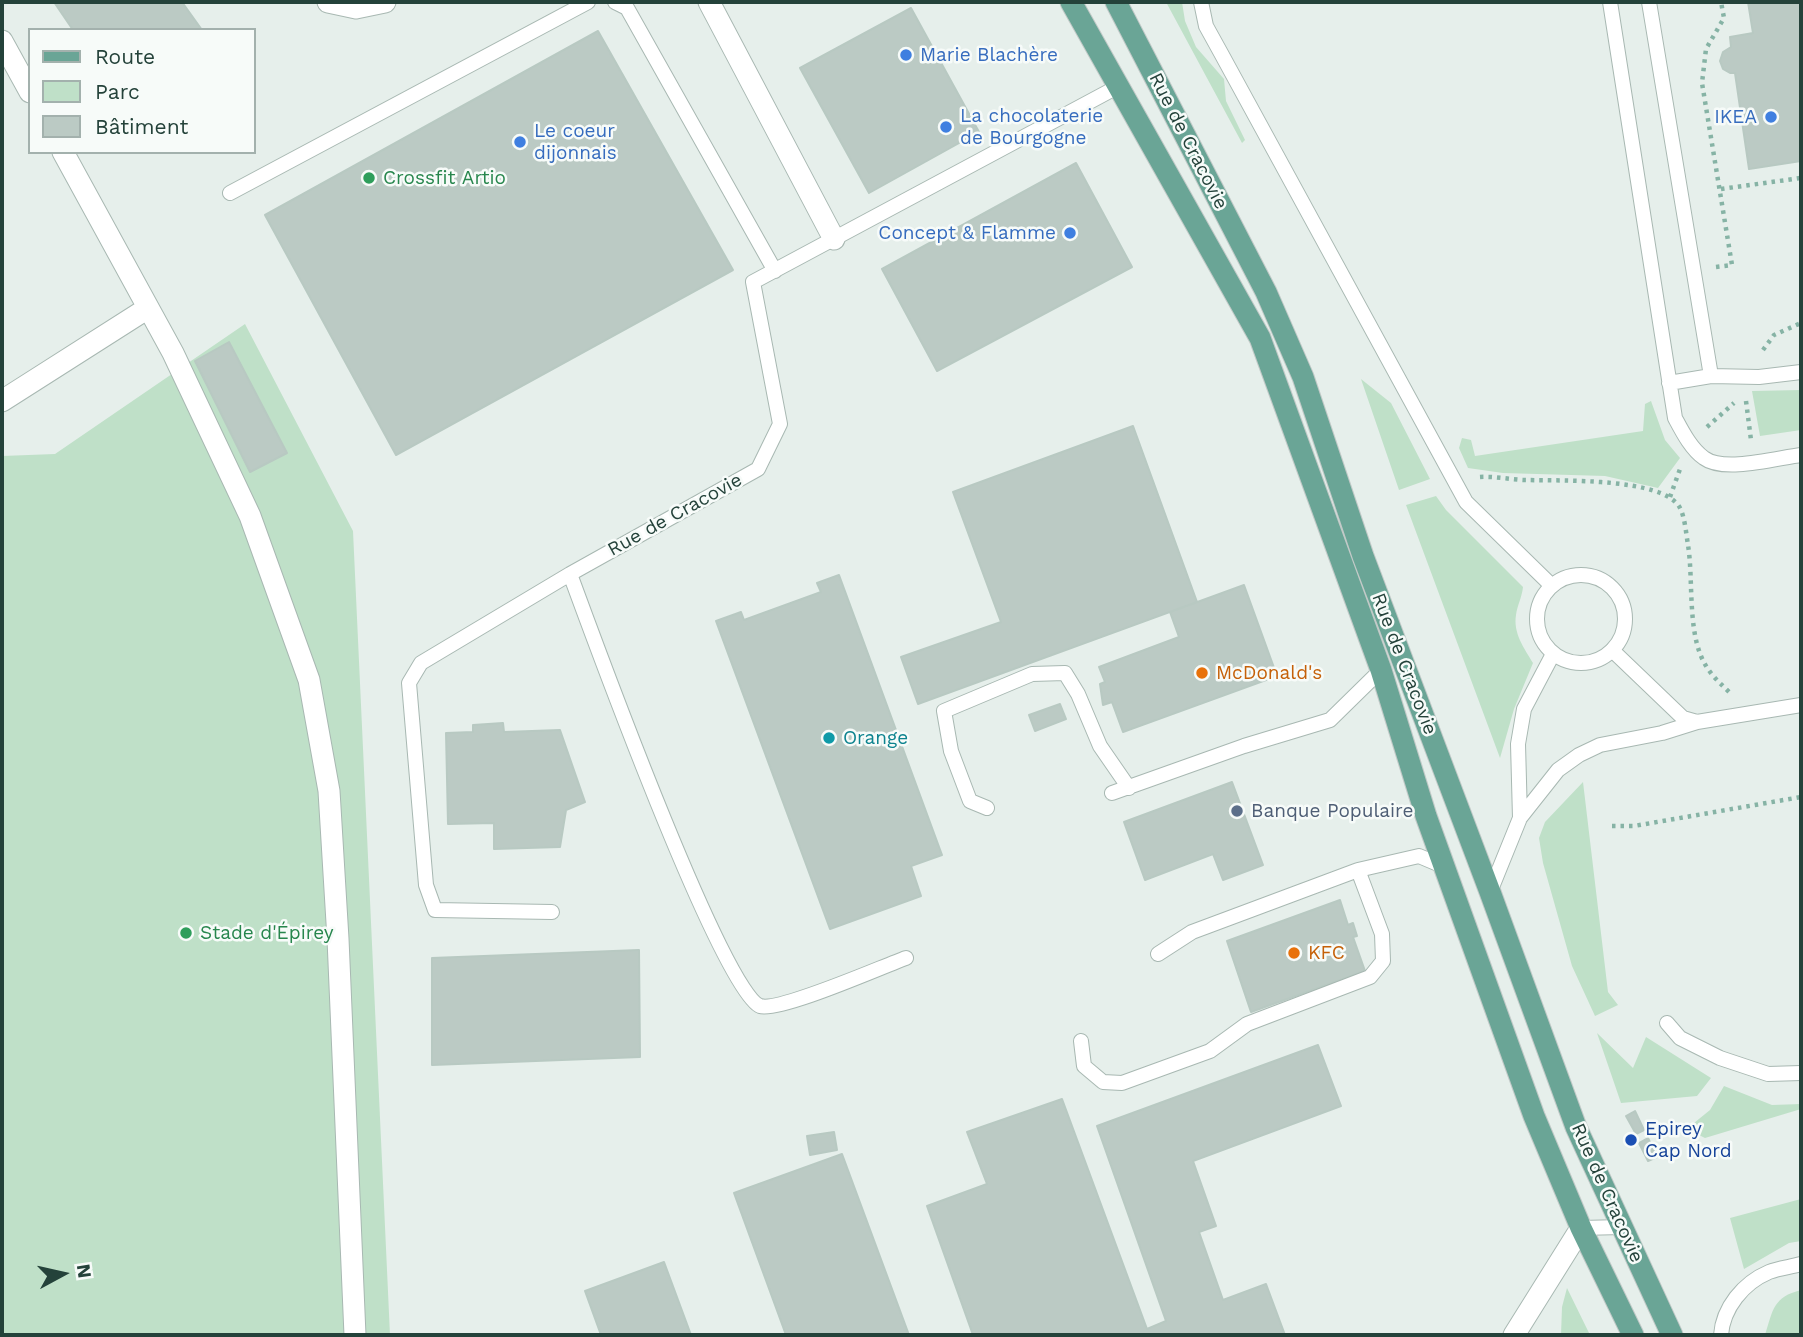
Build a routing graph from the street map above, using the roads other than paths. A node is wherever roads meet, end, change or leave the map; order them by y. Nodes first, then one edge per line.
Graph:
1 (328, 2) edge
2 (385, 2) edge
3 (588, 2) edge
4 (615, 2) edge
5 (709, 2) edge
6 (1071, 2) edge
7 (1116, 2) edge
8 (1201, 2) edge
9 (1610, 2) edge
10 (1649, 2) edge
11 (2, 41) edge
12 (1119, 86) junction
13 (28, 88) edge
14 (64, 154) edge
15 (230, 193) dead end
16 (834, 239) junction
17 (775, 271) junction
18 (148, 308) junction
19 (1801, 372) edge
20 (1711, 376) junction
21 (1669, 383) junction
22 (2, 401) edge
23 (1801, 455) edge
24 (570, 574) junction
25 (1552, 586) junction
26 (1612, 650) junction
27 (1553, 654) junction
28 (1381, 670) junction
29 (1801, 705) edge
30 (1697, 722) junction
31 (1129, 788) junction
32 (1112, 793) dead end
33 (987, 808) dead end
34 (1520, 818) junction
35 (1445, 867) junction
36 (1358, 870) junction
37 (1490, 892) junction
38 (552, 912) dead end
39 (1158, 954) dead end
40 (906, 958) dead end
41 (1668, 1023) dead end
42 (1082, 1041) dead end
43 (1801, 1073) edge
44 (1622, 1227) junction
45 (1581, 1228) junction
46 (1801, 1264) edge
47 (355, 1335) edge
48 (1514, 1335) edge
49 (1633, 1335) edge
50 (1672, 1335) edge
51 (1721, 1335) edge

1 - 2 street
3 - 15 lane
4 - 17 lane
5 - 16 street
6 - 12 main road, Rue de Cracovie
7 - 37 main road, Rue de Cracovie
8 - 25 lane
9 - 21 lane
10 - 20 lane
11 - 13 street
12 - 16 lane, Rue de Cracovie
12 - 28 main road, Rue de Cracovie
14 - 18 street
16 - 17 lane, Rue de Cracovie
17 - 24 lane, Rue de Cracovie
18 - 22 street
18 - 47 street
19 - 20 lane
20 - 21 lane
21 - 23 lane
24 - 38 lane, Rue de Cracovie
24 - 40 lane
25 - 26 lane
25 - 27 lane
26 - 27 lane
26 - 30 lane
27 - 34 lane
28 - 31 lane
28 - 35 main road, Rue de Cracovie
29 - 30 lane
30 - 34 lane
31 - 32 lane
31 - 33 lane
34 - 37 lane
35 - 36 lane
35 - 45 main road, Rue de Cracovie
36 - 39 lane
36 - 42 lane
37 - 44 main road, Rue de Cracovie
41 - 43 lane
44 - 45 lane
44 - 50 main road, Rue de Cracovie
45 - 48 street
45 - 49 main road, Rue de Cracovie
46 - 51 lane

